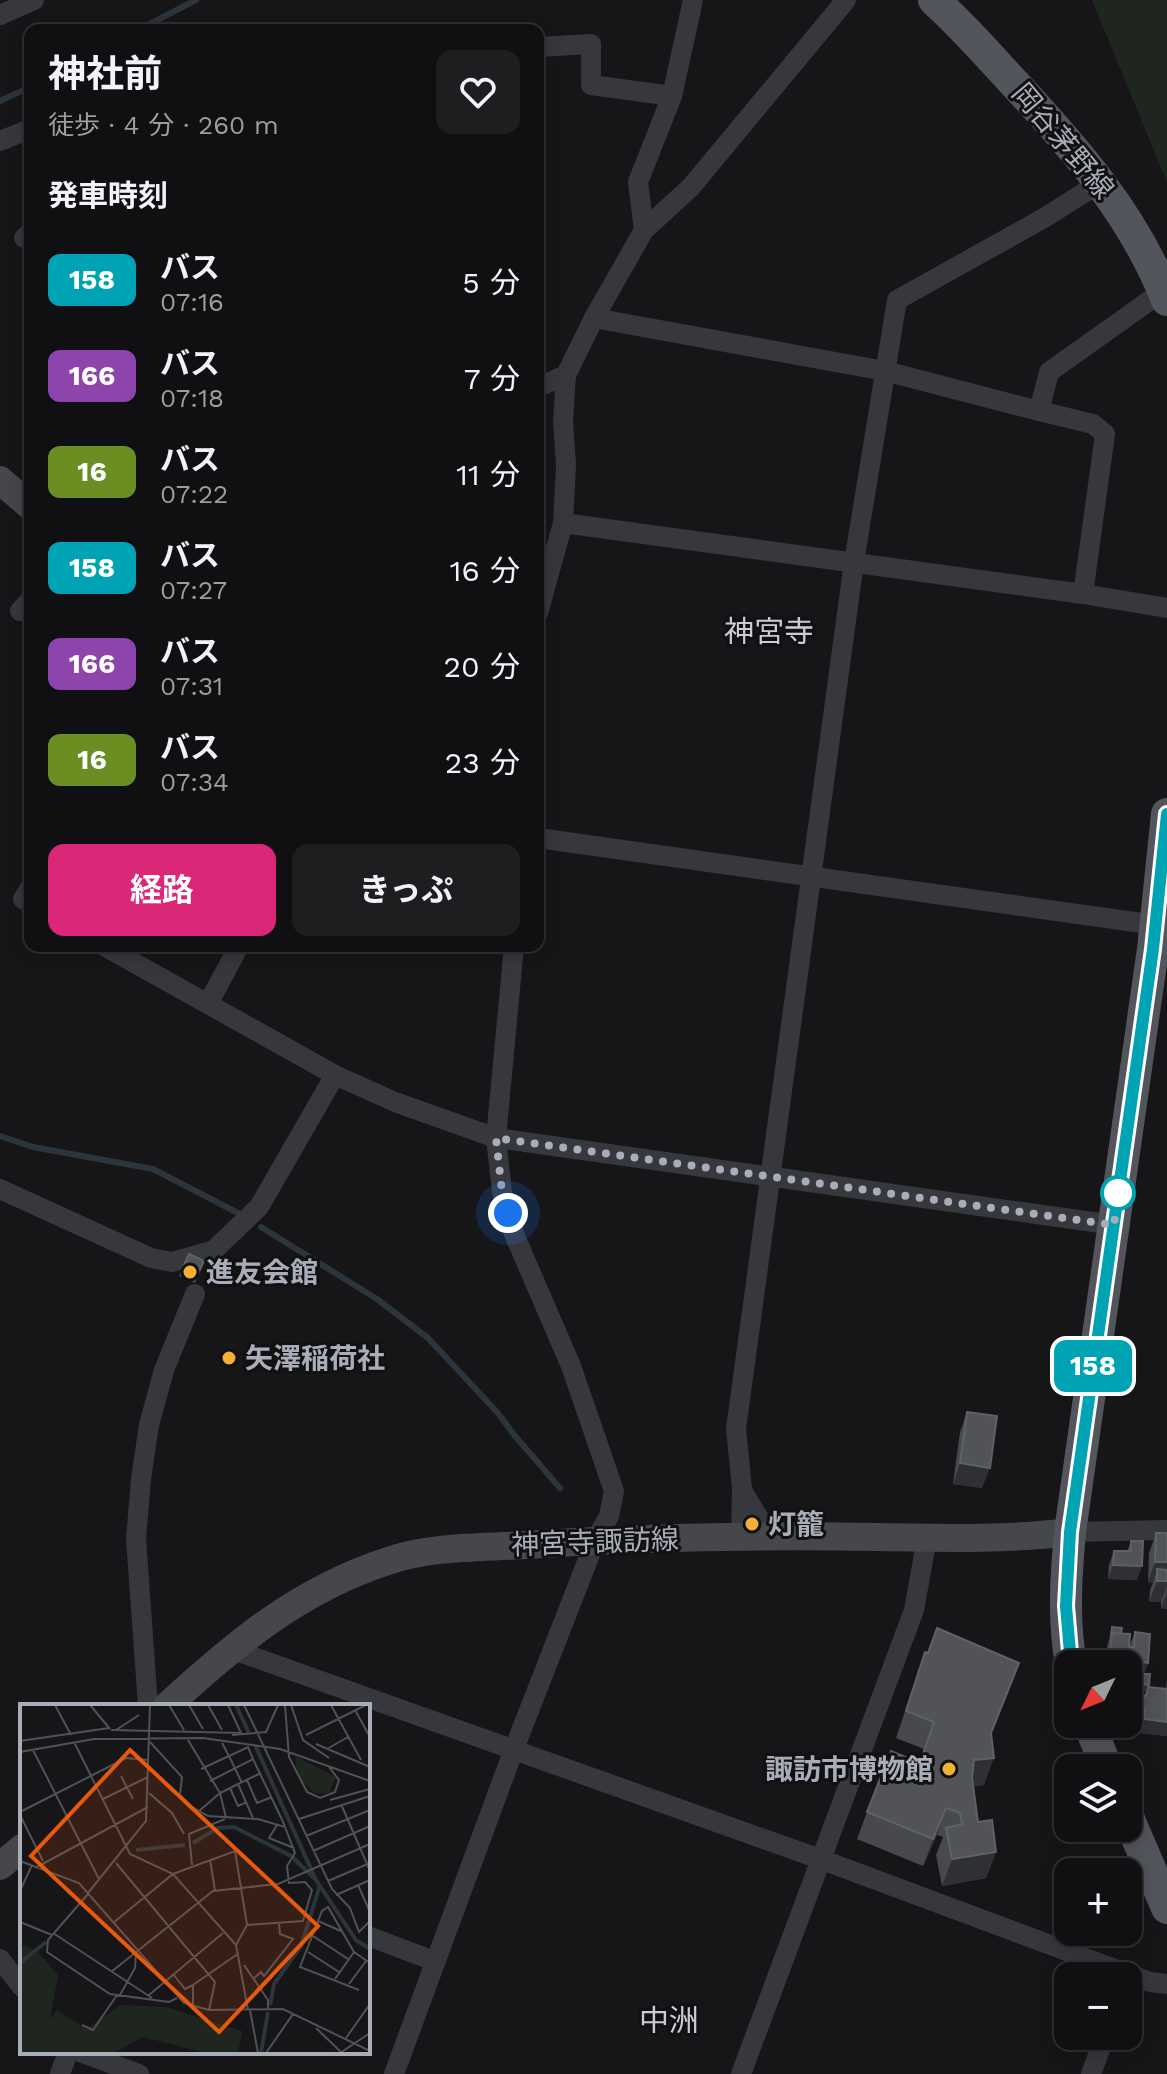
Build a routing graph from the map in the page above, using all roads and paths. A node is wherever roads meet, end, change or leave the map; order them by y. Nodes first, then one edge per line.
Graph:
1 (34, 0) edge
2 (693, 0) edge
3 (846, 0) edge
4 (934, 0) edge
5 (0, 15) edge
6 (544, 47) edge
7 (672, 96) junction
8 (24, 131) edge
9 (0, 141) edge
10 (1101, 182) junction
11 (644, 230) junction
12 (1165, 296) edge
13 (594, 318) junction
14 (885, 371) junction
15 (566, 375) junction
16 (544, 384) edge
17 (1039, 411) junction
18 (1, 483) edge
19 (24, 501) edge
20 (563, 523) junction
21 (854, 562) junction
22 (544, 591) edge
23 (1083, 594) junction
24 (1167, 608) edge
25 (1167, 814) edge
26 (544, 839) edge
27 (813, 875) junction
28 (1163, 926) edge
29 (115, 952) edge
30 (236, 952) edge
31 (513, 952) edge
32 (208, 1004) junction
33 (335, 1075) junction
34 (496, 1138) junction
35 (770, 1177) junction
36 (0, 1189) edge
37 (1114, 1225) junction
38 (195, 1294) dead end
39 (742, 1488) junction
40 (1167, 1530) edge
41 (1070, 1532) junction
42 (741, 1538) junction
43 (771, 1538) junction
44 (927, 1538) junction
45 (596, 1539) junction
46 (231, 1649) junction
47 (1070, 1650) edge
48 (148, 1704) edge
49 (169, 1704) edge
50 (514, 1749) junction
51 (1139, 1842) edge
52 (20, 1850) edge
53 (820, 1859) junction
54 (0, 1866) edge
55 (1167, 1908) edge
56 (370, 1937) edge
57 (0, 1959) edge
58 (434, 1961) junction
59 (1093, 1962) edge
60 (1142, 1979) edge
61 (20, 1984) edge
62 (1167, 1984) edge
63 (1100, 2050) edge
64 (67, 2054) edge
65 (85, 2054) edge
66 (60, 2074) edge
67 (139, 2074) edge
68 (394, 2074) edge
69 (741, 2074) edge
70 (1091, 2074) edge

1 - 5 street
2 - 7 street
3 - 11 street
4 - 10 main road, 岡谷茅野線
6 - 7 street
7 - 11 street
8 - 9 street
10 - 12 main road, 岡谷茅野線
10 - 14 street
11 - 13 street
12 - 17 street
13 - 14 street
13 - 15 street
14 - 17 street
14 - 21 street
15 - 16 street
15 - 20 street
17 - 23 street
18 - 19 main road
20 - 21 street
20 - 22 street
21 - 23 street
21 - 27 street
23 - 24 street
25 - 28 main road
26 - 27 street
27 - 28 street
27 - 35 street
28 - 37 main road
29 - 32 street
30 - 32 street
31 - 34 street
32 - 33 street
33 - 34 street
33 - 36 street
34 - 35 street
34 - 45 street
35 - 37 street
35 - 39 street
37 - 41 main road
38 - 48 street
39 - 42 street
39 - 43 street
40 - 41 street
41 - 44 main road, 神宮寺諏訪線
41 - 47 main road
42 - 43 main road, 神宮寺諏訪線
42 - 45 main road, 神宮寺諏訪線
43 - 44 main road, 神宮寺諏訪線
44 - 53 street
45 - 46 main road, 神宮寺諏訪線
45 - 50 street
46 - 49 main road, 神宮寺諏訪線
46 - 50 street
50 - 53 street
50 - 58 street
51 - 55 main road
52 - 54 main road
53 - 59 street
53 - 69 street
56 - 58 street
57 - 61 street
58 - 68 street
60 - 62 street
63 - 70 street
64 - 66 street
65 - 67 street

